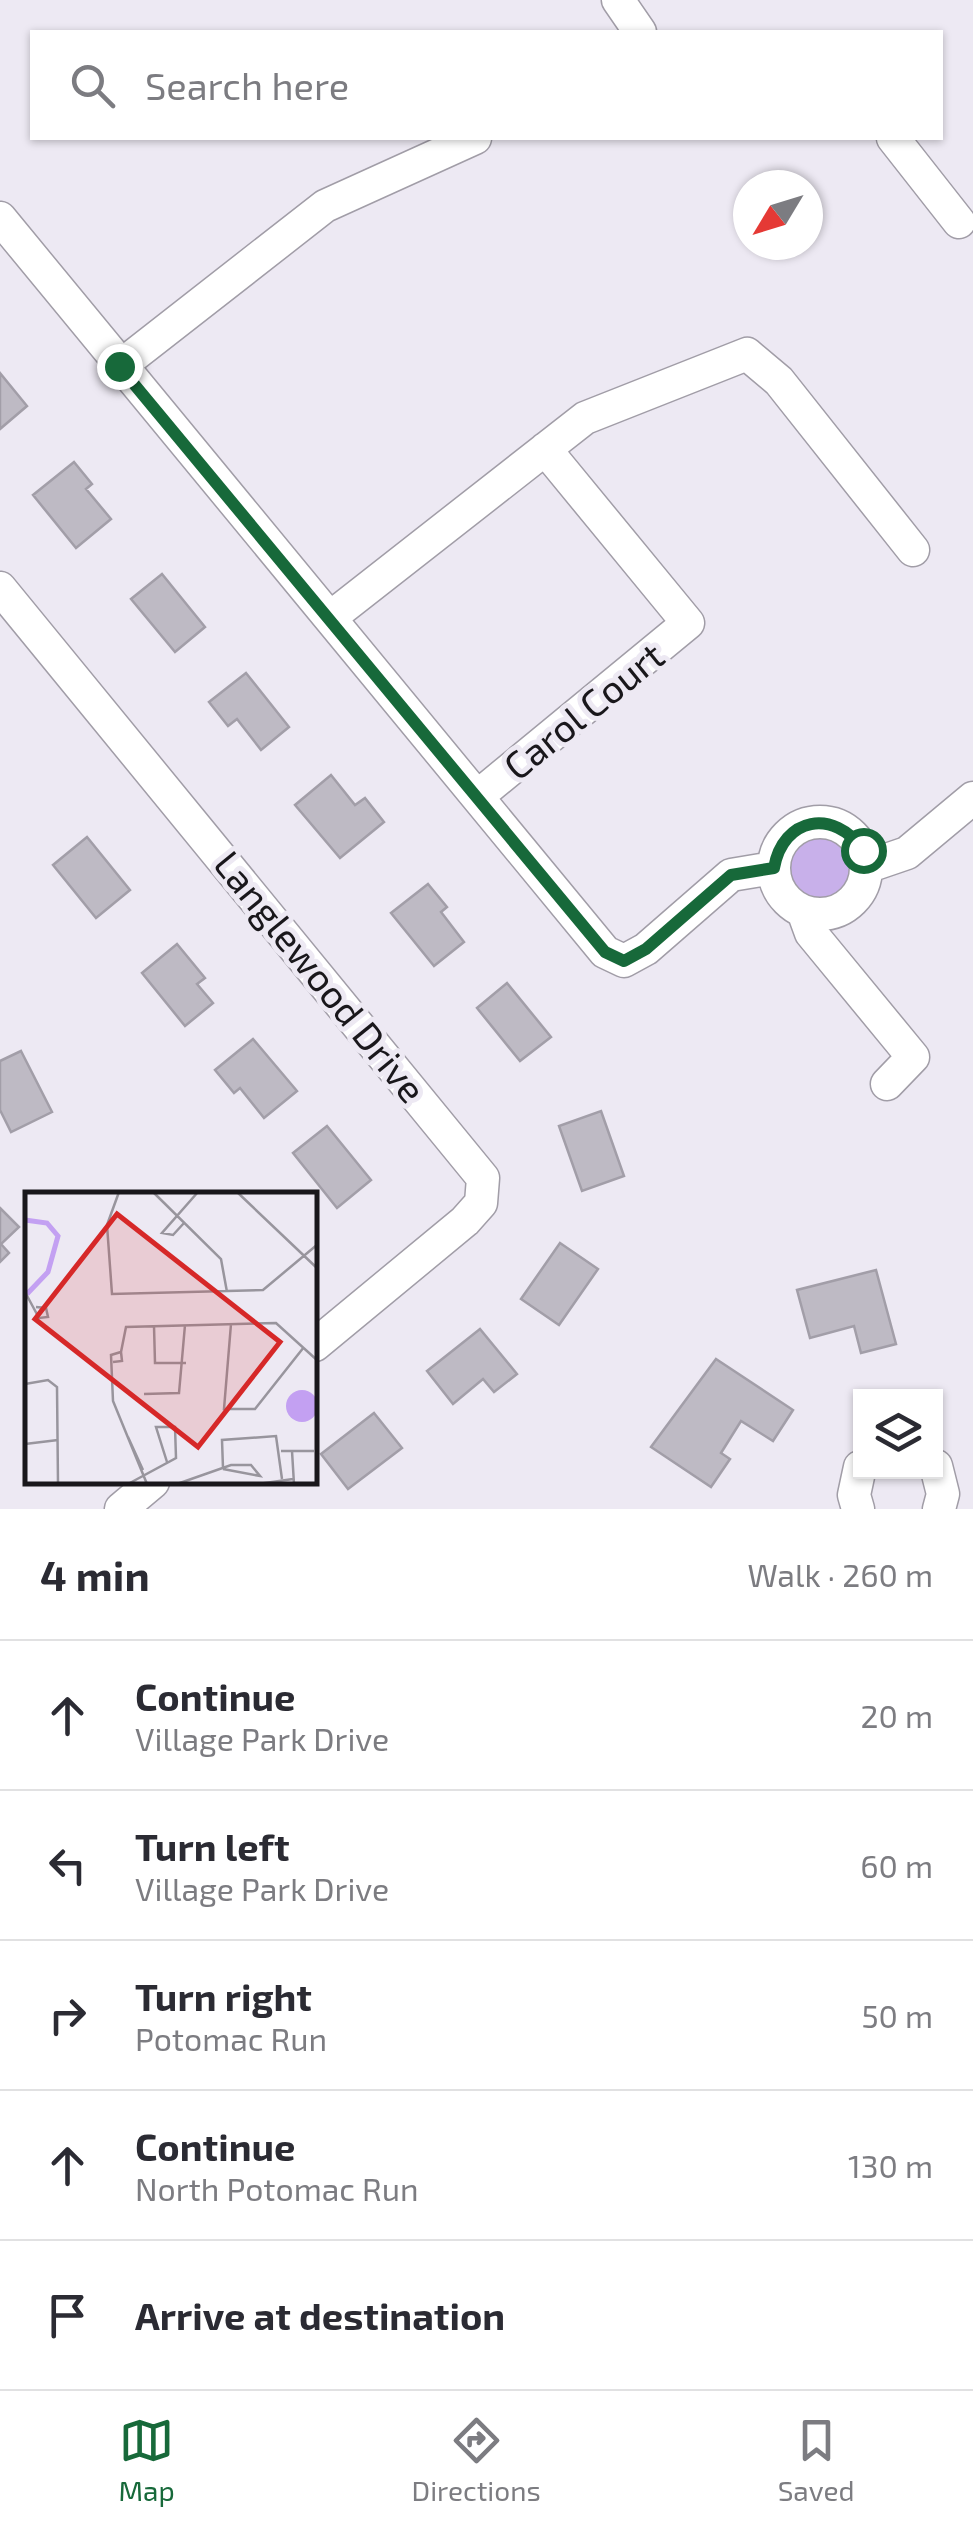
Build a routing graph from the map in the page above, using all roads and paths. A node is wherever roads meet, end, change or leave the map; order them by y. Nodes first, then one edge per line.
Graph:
1 (618, 0) edge
2 (639, 30) edge
3 (471, 140) edge
4 (895, 140) edge
5 (0, 218) edge
6 (968, 223) edge
7 (119, 366) junction
8 (545, 449) junction
9 (913, 550) dead end
10 (0, 588) edge
11 (331, 618) junction
12 (478, 796) junction
13 (973, 798) edge
14 (866, 867) junction
15 (774, 868) junction
16 (803, 911) junction
17 (887, 1084) dead end
18 (318, 1343) edge
19 (857, 1479) edge
20 (940, 1479) edge
21 (151, 1484) edge
22 (121, 1509) edge
23 (858, 1509) edge
24 (939, 1509) edge

1 - 2 street
3 - 7 street
4 - 6 street
5 - 7 street
7 - 11 street
8 - 9 street
8 - 11 street
8 - 12 street, Carol Court
10 - 18 street, Langlewood Drive
11 - 12 street
12 - 15 street
13 - 14 street
14 - 15 street
14 - 16 street
15 - 16 street
16 - 17 street
19 - 23 street
20 - 24 street
21 - 22 street

